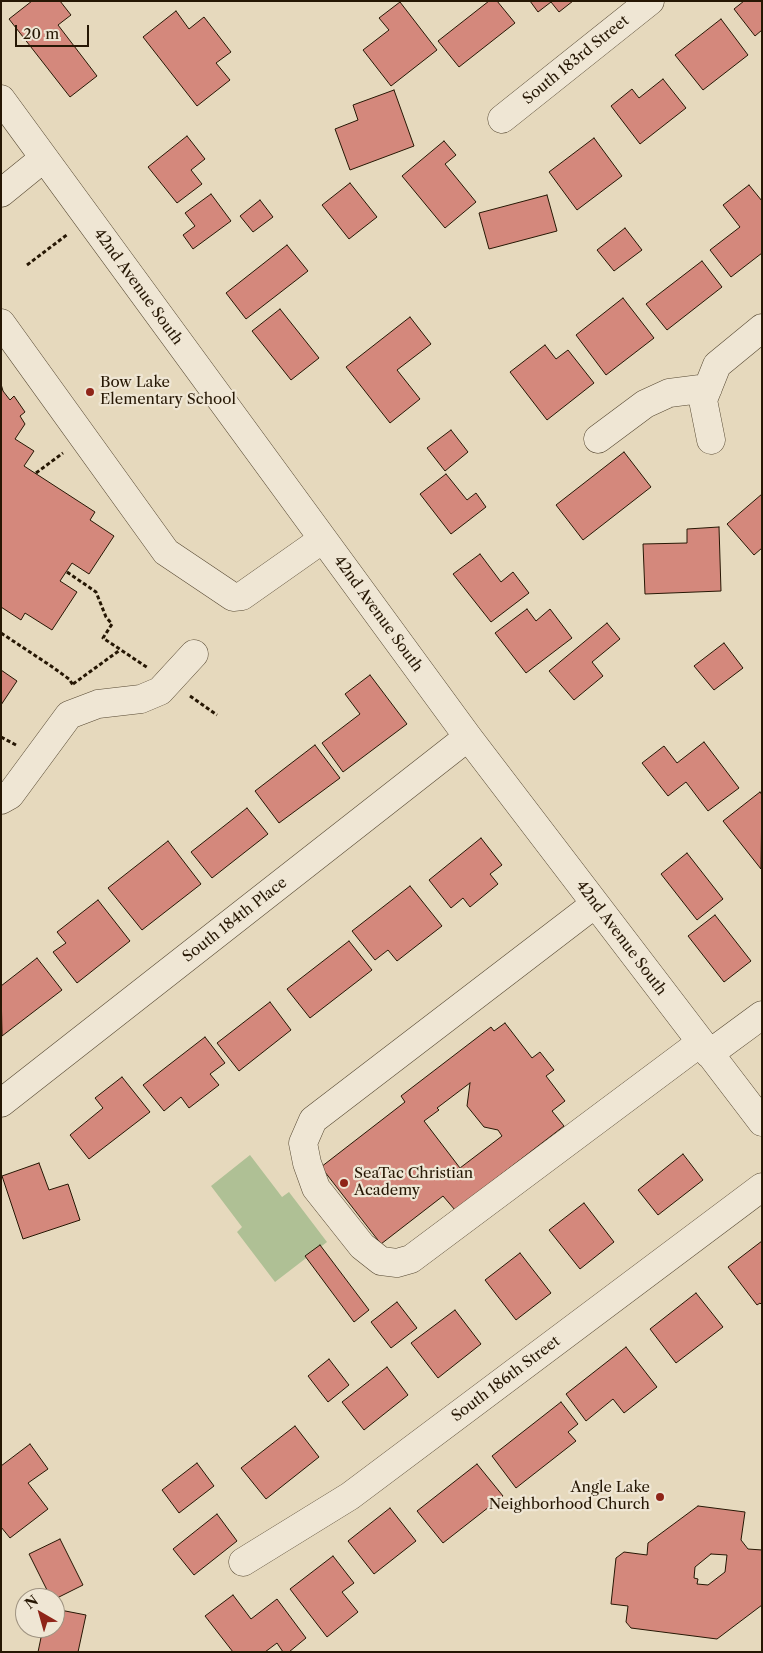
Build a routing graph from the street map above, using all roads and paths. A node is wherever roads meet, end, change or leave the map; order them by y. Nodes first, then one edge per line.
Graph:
1 (650, 1) edge
2 (1, 99) edge
3 (502, 119) dead end
4 (44, 158) junction
5 (1, 193) edge
6 (72, 231) dead end
7 (27, 265) dead end
8 (1, 323) edge
9 (762, 328) edge
10 (708, 388) junction
11 (84, 438) junction
12 (598, 439) dead end
13 (711, 440) dead end
14 (36, 473) dead end
15 (323, 539) junction
16 (66, 572) dead end
17 (1, 633) edge
18 (120, 650) junction
19 (194, 654) dead end
20 (169, 682) junction
21 (73, 684) junction
22 (82, 710) junction
23 (217, 715) dead end
24 (468, 737) junction
25 (1, 800) edge
26 (595, 904) junction
27 (762, 1015) edge
28 (705, 1048) junction
29 (1, 1103) edge
30 (762, 1122) edge
31 (762, 1187) edge
32 (243, 1562) dead end

1 - 3 street, South 183rd Street
2 - 4 street, 42nd Avenue South
4 - 5 street
4 - 15 street, 42nd Avenue South
6 - 7 path
8 - 11 street
9 - 10 street
10 - 12 street
10 - 13 street
11 - 14 path
11 - 15 street
15 - 24 street, 42nd Avenue South
16 - 18 path
17 - 21 path
18 - 20 path
18 - 21 path
19 - 20 street
20 - 22 street
20 - 23 path
21 - 22 path
22 - 25 street
24 - 26 street, 42nd Avenue South
24 - 29 street, South 184th Place
26 - 28 street, 42nd Avenue South
26 - 28 street
27 - 28 street
28 - 30 street, 42nd Avenue South
31 - 32 street, South 186th Street

